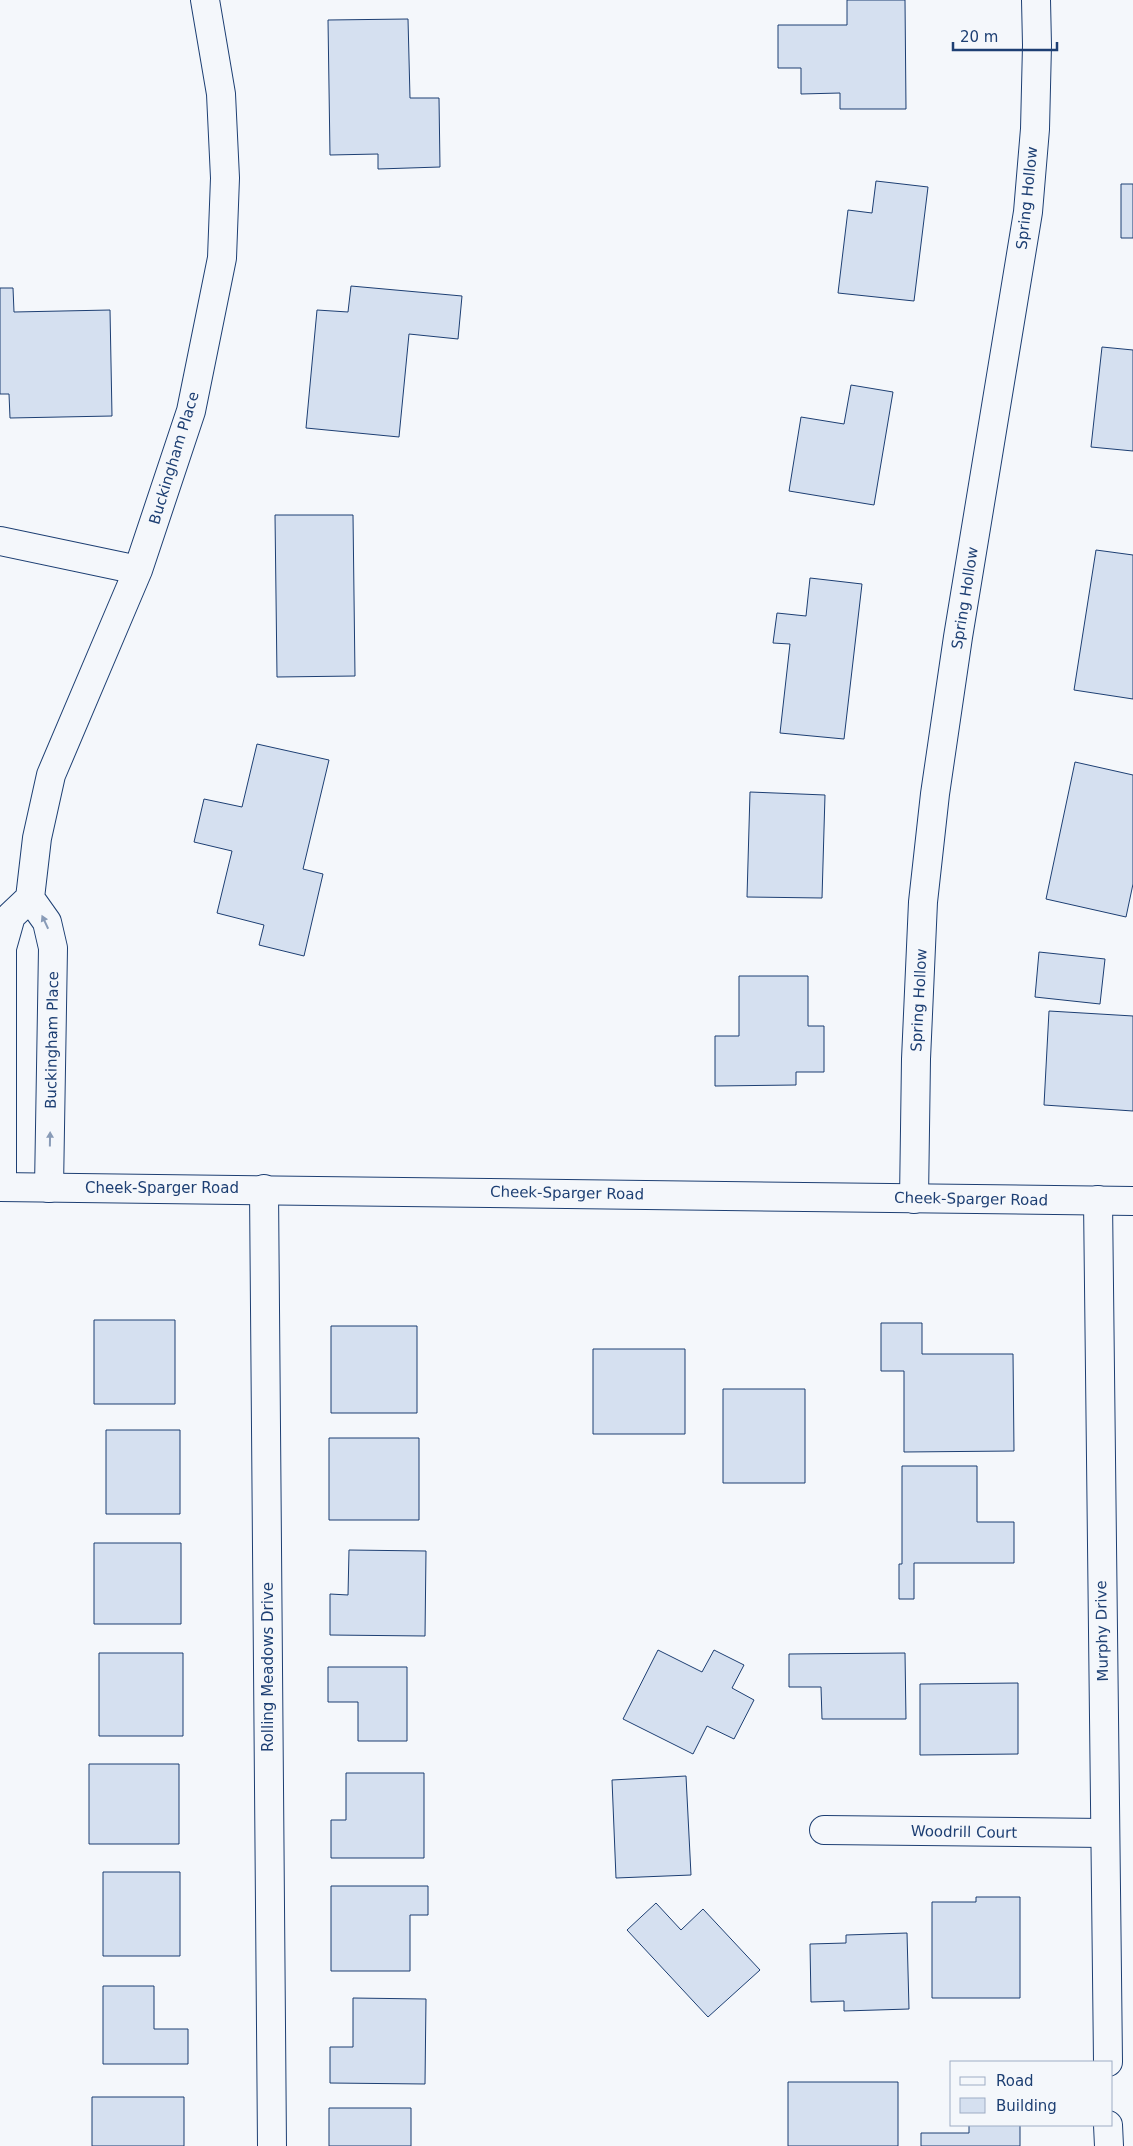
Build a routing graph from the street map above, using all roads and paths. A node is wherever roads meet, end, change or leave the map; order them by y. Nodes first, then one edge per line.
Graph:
1 (205, 0) edge
2 (1036, 0) edge
3 (0, 541) edge
4 (138, 570) junction
5 (30, 898) junction
6 (1, 1187) edge
7 (49, 1188) junction
8 (264, 1189) junction
9 (914, 1199) junction
10 (1098, 1200) junction
11 (1133, 1201) edge
12 (824, 1830) dead end
13 (1104, 1833) junction
14 (1108, 2061) edge
15 (1108, 2126) edge
16 (272, 2146) edge
17 (1109, 2146) edge

1 - 4 street, Buckingham Place
2 - 9 street, Spring Hollow
3 - 4 street
4 - 5 street, Buckingham Place
5 - 6 street
7 -> 5 street, Buckingham Place
6 - 7 street, Cheek-Sparger Road
7 - 8 street, Cheek-Sparger Road
8 - 9 street, Cheek-Sparger Road
8 - 16 street, Rolling Meadows Drive
9 - 10 street, Cheek-Sparger Road
10 - 11 street, Cheek-Sparger Road
10 - 13 street, Murphy Drive
12 - 13 street, Woodrill Court
13 - 14 street, Murphy Drive
15 - 17 street

